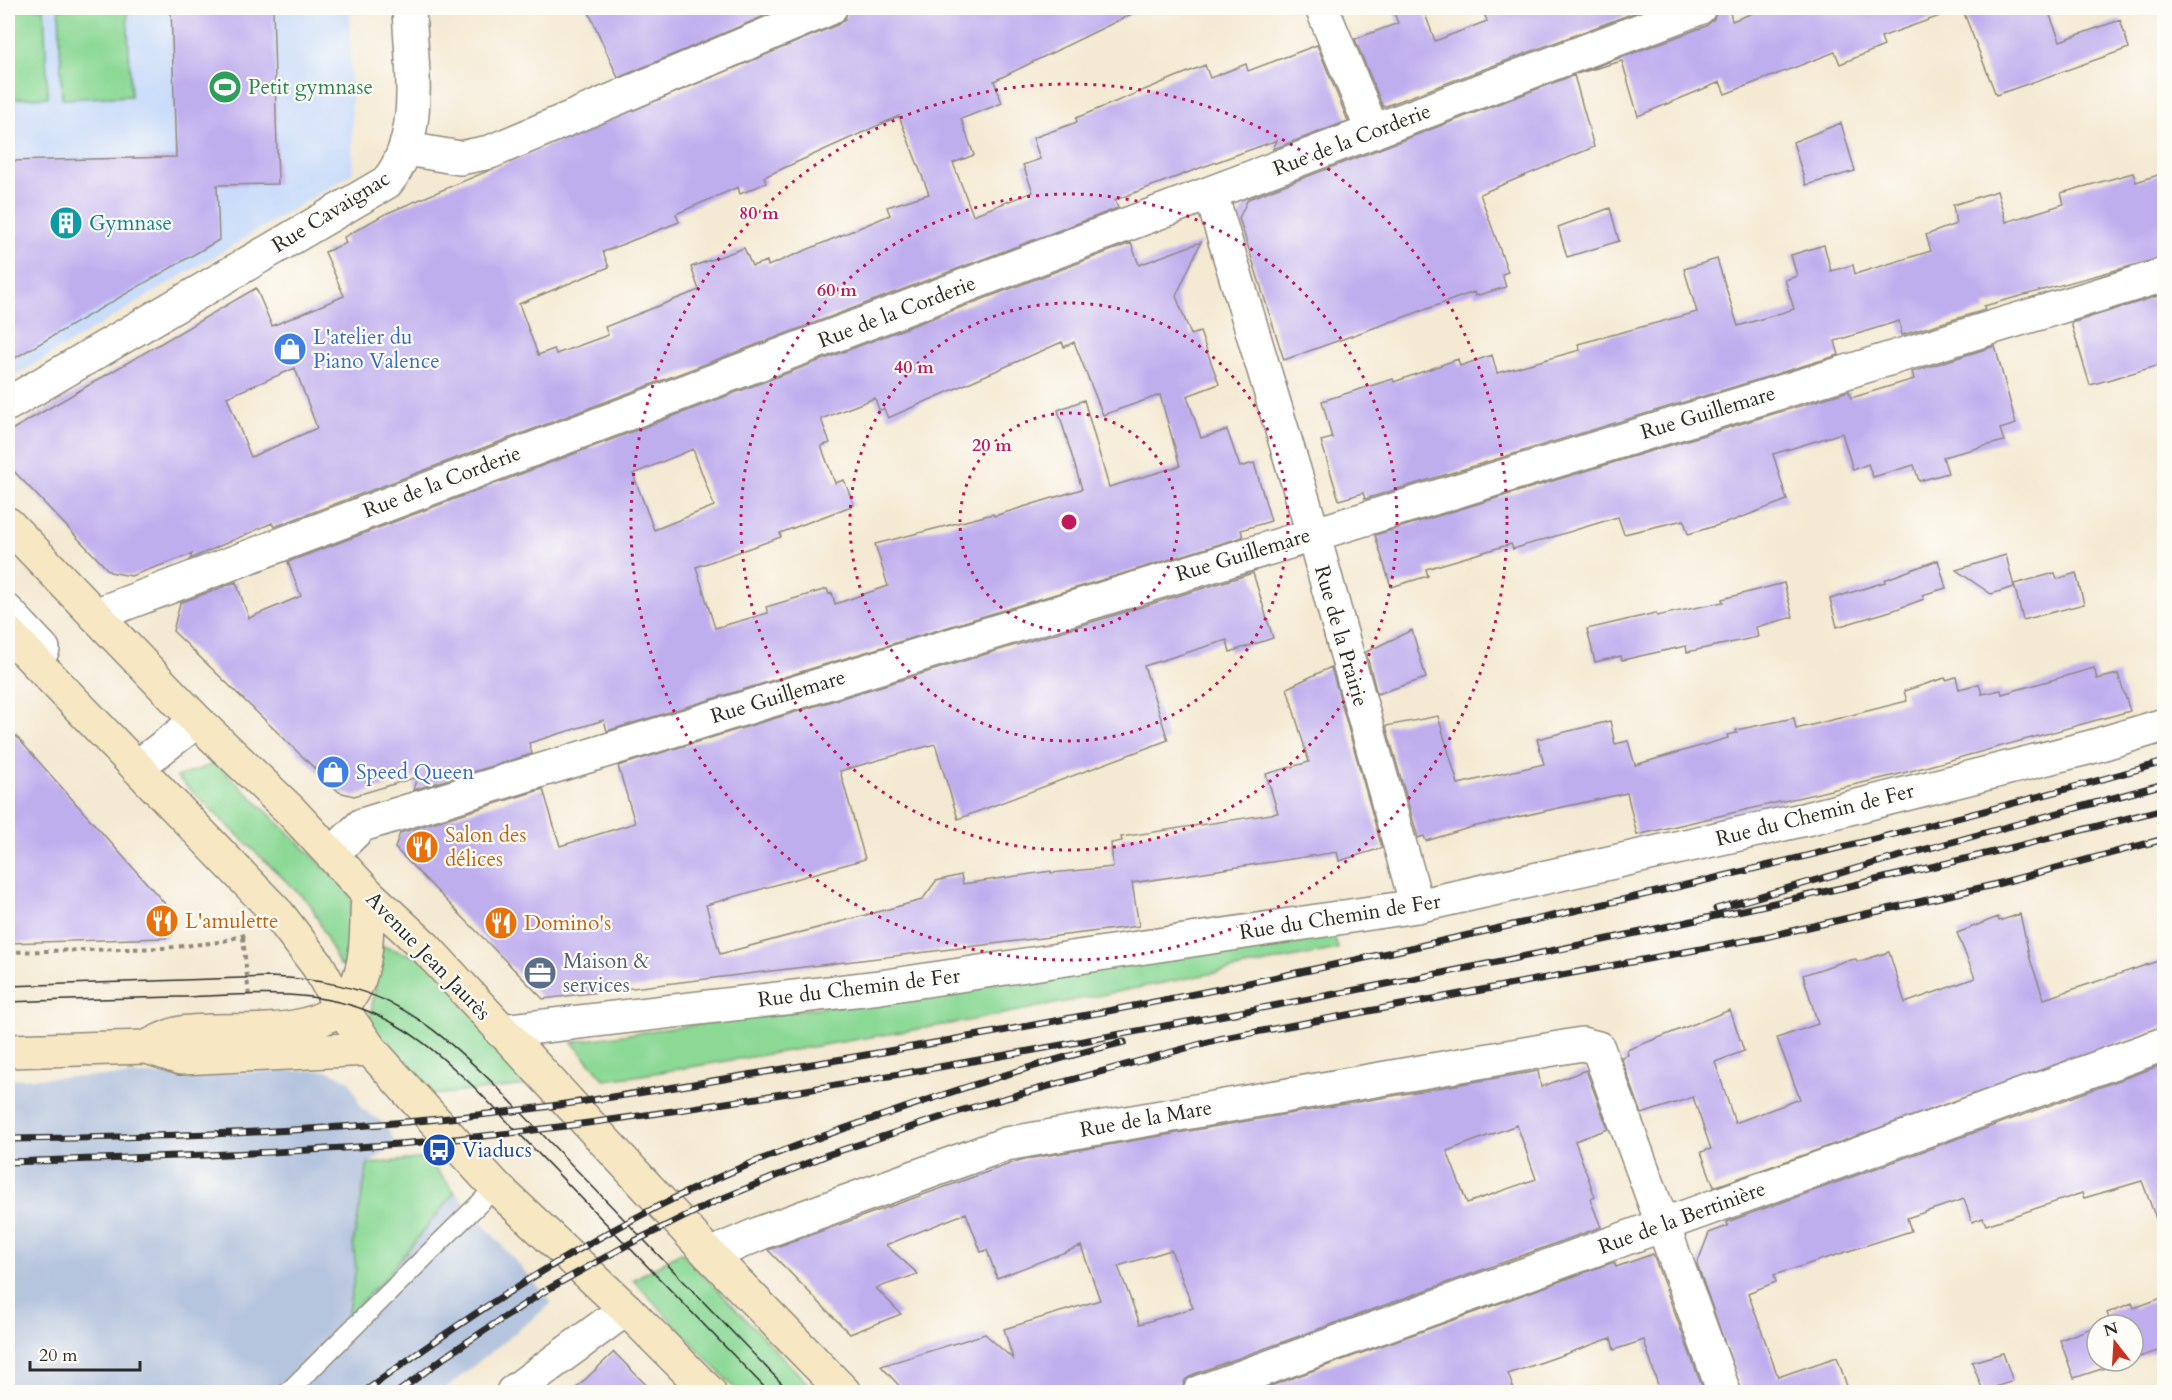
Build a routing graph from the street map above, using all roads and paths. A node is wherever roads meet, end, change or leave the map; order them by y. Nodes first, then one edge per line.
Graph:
1 (409, 8) edge
2 (830, 8) edge
3 (1322, 8) edge
4 (1699, 8) edge
5 (1373, 132) junction
6 (406, 148) junction
7 (1211, 194) junction
8 (2164, 275) edge
9 (8, 404) edge
10 (8, 524) edge
11 (1313, 533) junction
12 (8, 612) edge
13 (95, 615) junction
14 (8, 633) edge
15 (198, 721) junction
16 (2164, 725) edge
17 (142, 763) junction
18 (332, 854) junction
19 (368, 894) junction
20 (1417, 906) junction
21 (279, 915) junction
22 (8, 952) edge
23 (340, 1006) junction
24 (501, 1031) junction
25 (2164, 1044) edge
26 (147, 1047) junction
27 (370, 1049) junction
28 (8, 1051) edge
29 (496, 1187) junction
30 (1664, 1226) junction
31 (710, 1255) junction
32 (626, 1309) junction
33 (288, 1392) edge
34 (513, 1392) edge
35 (709, 1392) edge
36 (844, 1392) edge
37 (1200, 1392) edge
38 (1724, 1392) edge

1 - 6 street
2 - 6 street, Rue Cavaignac
3 - 5 street
4 - 5 street, Rue de la Corderie
5 - 7 street, Rue de la Corderie
6 - 9 street, Rue Cavaignac
7 - 11 street, Rue de la Prairie
7 - 13 street, Rue de la Corderie
8 - 11 street, Rue Guillemare
10 - 13 main road, Avenue Jean Jaurès
11 - 18 street, Rue Guillemare
11 - 20 street, Rue de la Prairie
12 - 17 street
13 - 15 main road, Avenue Jean Jaurès
14 - 17 main road
15 - 17 street
15 - 18 main road, Avenue Jean Jaurès
16 - 20 street, Rue du Chemin de Fer
17 - 21 main road
18 - 19 main road, Avenue Jean Jaurès
19 - 23 main road
19 - 24 main road, Avenue Jean Jaurès
20 - 24 street, Rue du Chemin de Fer
21 - 22 path
21 - 23 main road
23 - 26 main road
23 - 27 main road
24 - 31 main road, Avenue Jean Jaurès
25 - 30 street, Rue de la Bertinière
26 - 27 main road
26 - 28 main road
27 - 29 main road
29 - 32 main road
29 - 33 lane
30 - 31 street, Rue de la Mare
30 - 37 street, Rue de la Bertinière
30 - 38 street
31 - 36 main road, Avenue Jean Jaurès
32 - 34 street
32 - 35 main road

